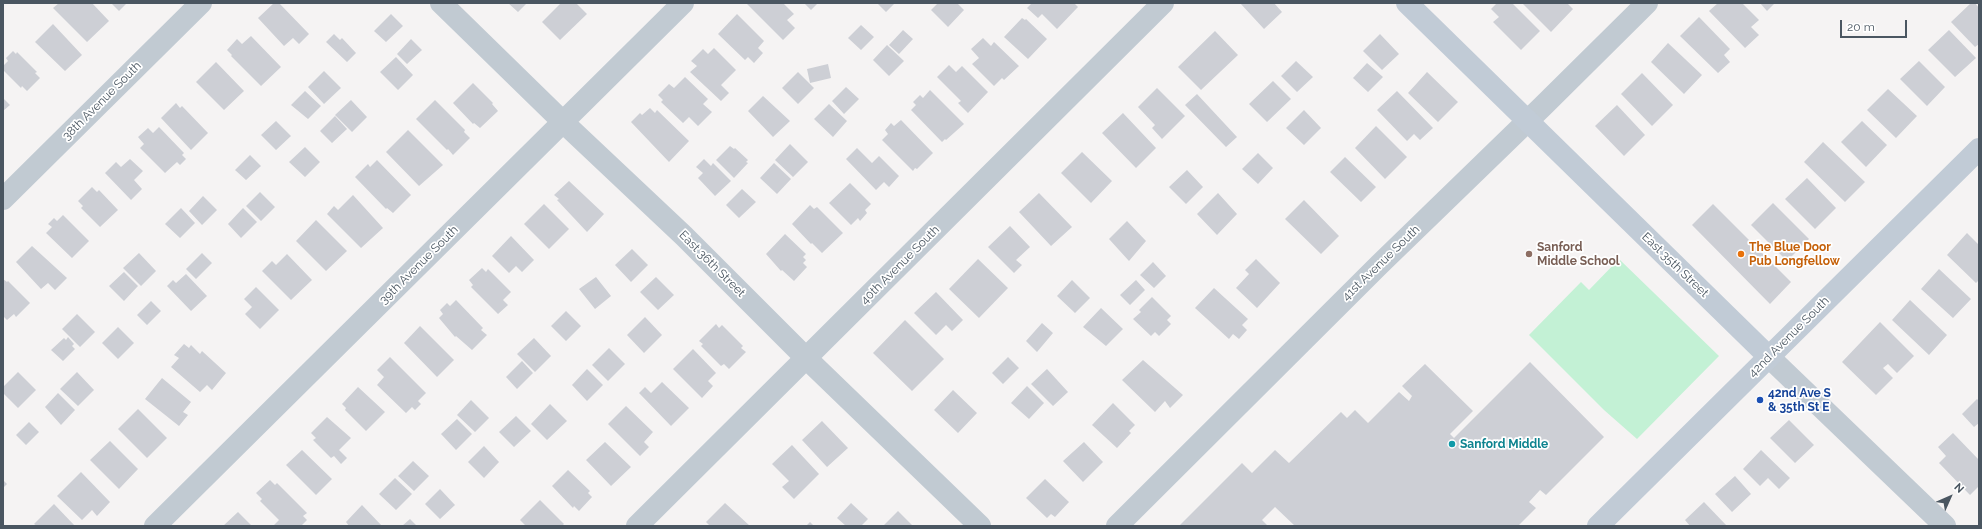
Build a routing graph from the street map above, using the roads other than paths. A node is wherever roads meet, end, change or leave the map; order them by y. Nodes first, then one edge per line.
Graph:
1 (201, 3) edge
2 (442, 3) edge
3 (683, 3) edge
4 (1164, 3) edge
5 (1407, 3) edge
6 (1647, 3) edge
7 (1528, 121) junction
8 (563, 122) junction
9 (1979, 149) edge
10 (3, 200) edge
11 (1769, 357) junction
12 (806, 358) junction
13 (155, 526) edge
14 (636, 526) edge
15 (980, 526) edge
16 (1117, 526) edge
17 (1598, 526) edge
18 (1945, 526) edge

1 - 10 street, 38th Avenue South
2 - 8 street, East 36th Street
3 - 8 street, 39th Avenue South
4 - 12 street, 40th Avenue South
5 - 7 street, East 35th Street
6 - 7 street, 41st Avenue South
7 - 11 street, East 35th Street
7 - 16 street, 41st Avenue South
8 - 12 street, East 36th Street
8 - 13 street, 39th Avenue South
9 - 11 street, 42nd Avenue South
11 - 17 street, 42nd Avenue South
11 - 18 street, East 35th Street
12 - 14 street, 40th Avenue South
12 - 15 street, East 36th Street

